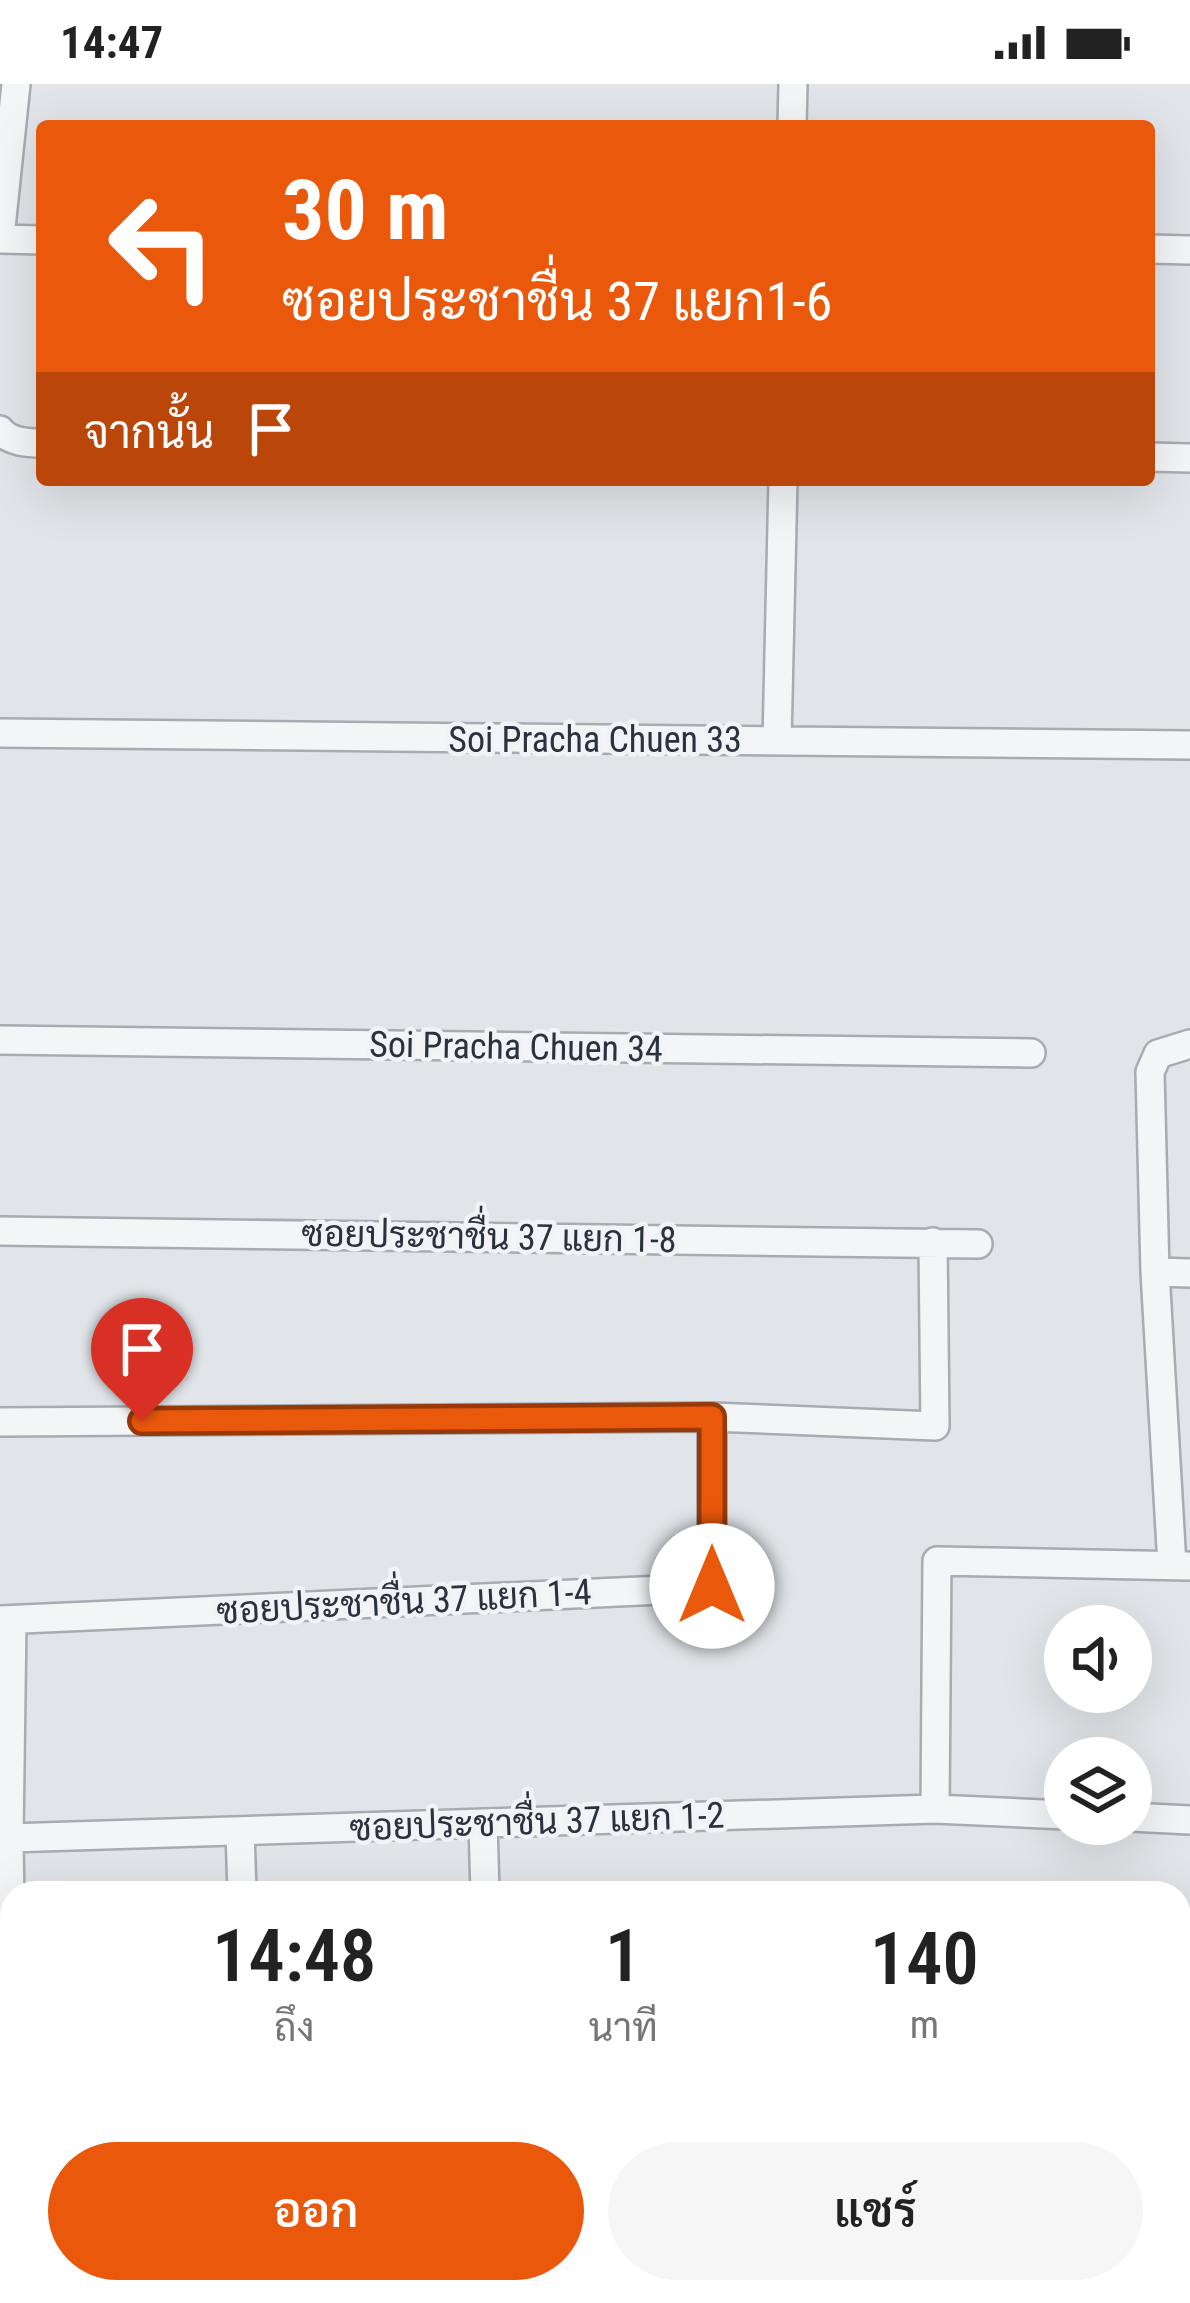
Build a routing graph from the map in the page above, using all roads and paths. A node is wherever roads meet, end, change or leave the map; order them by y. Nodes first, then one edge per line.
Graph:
1 (16, 84) edge
2 (793, 84) edge
3 (792, 120) edge
4 (0, 238) edge
5 (36, 240) edge
6 (1155, 249) edge
7 (1190, 250) edge
8 (0, 430) edge
9 (36, 443) edge
10 (1155, 457) edge
11 (1190, 458) edge
12 (784, 486) edge
13 (0, 733) edge
14 (777, 741) junction
15 (1190, 746) edge
16 (0, 1040) edge
17 (1190, 1044) edge
18 (1031, 1053) dead end
19 (0, 1231) edge
20 (933, 1242) junction
21 (978, 1244) dead end
22 (1154, 1272) junction
23 (1190, 1273) edge
24 (712, 1417) junction
25 (0, 1422) edge
26 (1181, 1566) edge
27 (6, 1620) edge
28 (935, 1809) junction
29 (1044, 1813) edge
30 (1152, 1818) edge
31 (1190, 1820) edge
32 (484, 1823) junction
33 (241, 1831) junction
34 (9, 1838) junction
35 (10, 1881) edge
36 (242, 1881) edge
37 (484, 1881) edge

1 - 4 street
2 - 3 street
4 - 5 street
6 - 7 street
8 - 9 street
10 - 11 street
12 - 14 street
13 - 14 street, Soi Pracha Chuen 33
14 - 15 street, Soi Pracha Chuen 33
16 - 18 street, Soi Pracha Chuen 34
17 - 22 street
19 - 20 street, ซอยประชาชื่น 37 แยก 1-8
20 - 21 street, ซอยประชาชื่น 37 แยก 1-8
20 - 24 street
22 - 23 street
22 - 26 street
24 - 25 street
24 - 27 street, ซอยประชาชื่น 37 แยก 1-4
26 - 28 street
27 - 34 street
28 - 29 street, ซอยประชาชื่น 37 แยก 1-2
28 - 32 street, ซอยประชาชื่น 37 แยก 1-2
30 - 31 street
32 - 33 street, ซอยประชาชื่น 37 แยก 1-2
32 - 37 street
33 - 34 street, ซอยประชาชื่น 37 แยก 1-2
33 - 36 street
34 - 35 street

